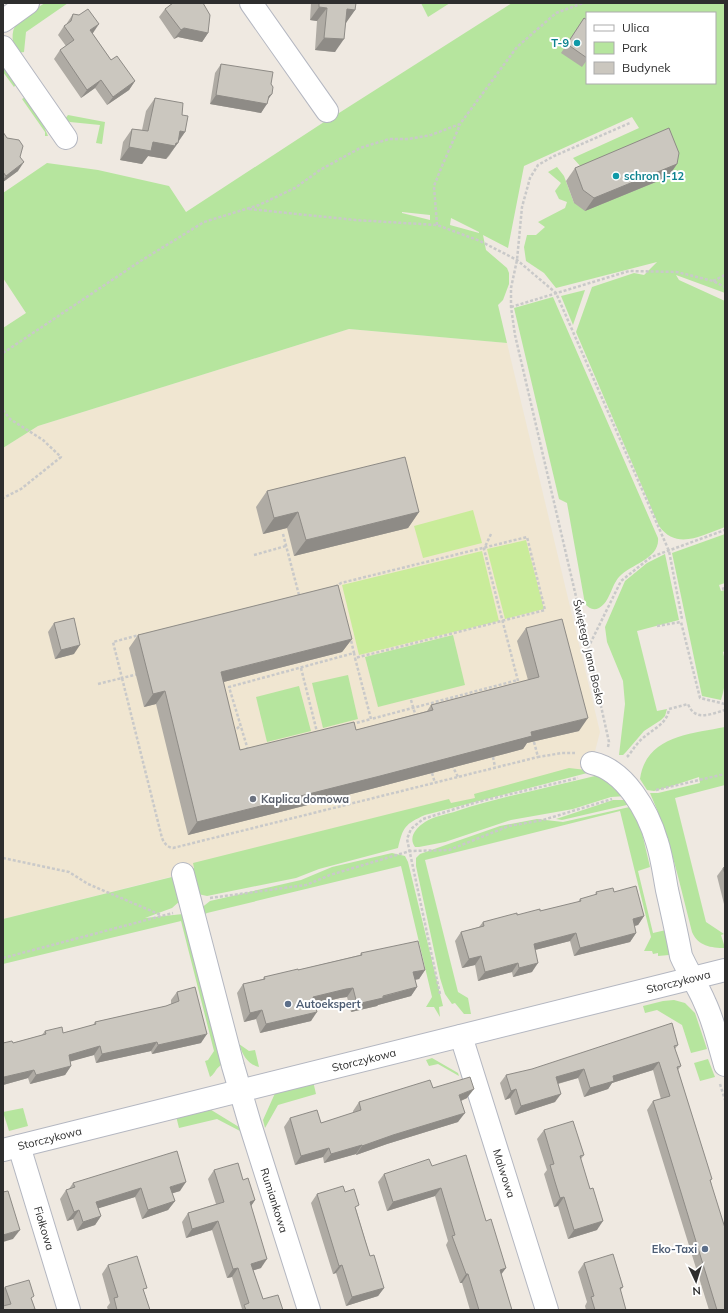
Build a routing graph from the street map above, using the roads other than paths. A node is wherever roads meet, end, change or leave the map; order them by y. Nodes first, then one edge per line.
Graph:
1 (28, 3) edge
2 (251, 3) edge
3 (3, 21) edge
4 (3, 47) edge
5 (327, 111) dead end
6 (66, 138) dead end
7 (600, 762) road end
8 (183, 874) dead end
9 (725, 970) edge
10 (692, 978) junction
11 (461, 1036) junction
12 (722, 1072) edge
13 (241, 1090) junction
14 (11, 1148) edge
15 (69, 1310) edge
16 (309, 1310) edge
17 (547, 1310) edge

1 - 3 street
2 - 5 street
4 - 6 street
7 - 10 street
8 - 13 street, Rumiankowa
9 - 10 street, Storczykowa
10 - 11 street, Storczykowa
10 - 12 street
11 - 13 street, Storczykowa
11 - 17 street, Malwowa
13 - 14 street, Storczykowa
13 - 16 street, Rumiankowa
14 - 15 street, Fiołkowa

